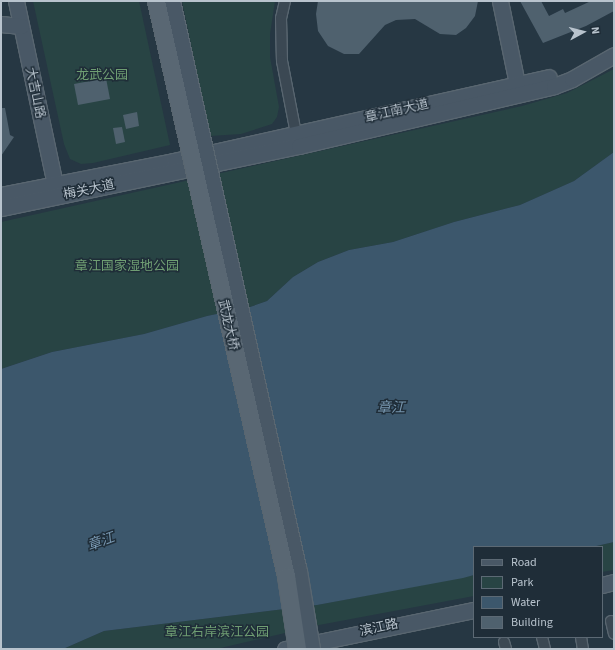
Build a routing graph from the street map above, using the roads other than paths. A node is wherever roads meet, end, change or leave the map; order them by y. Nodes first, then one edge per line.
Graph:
1 (16, 1) edge
2 (150, 1) edge
3 (156, 1) edge
4 (166, 1) edge
5 (172, 1) edge
6 (285, 1) edge
7 (500, 1) edge
8 (1, 24) edge
9 (20, 26) junction
10 (614, 44) edge
11 (614, 55) edge
12 (517, 84) junction
13 (297, 140) junction
14 (176, 167) junction
15 (56, 184) junction
16 (1, 195) edge
17 (1, 208) edge
18 (614, 582) edge
19 (603, 585) edge
20 (614, 592) edge
21 (603, 594) edge
22 (473, 610) edge
23 (473, 618) edge
24 (612, 621) dead end
25 (614, 634) edge
26 (542, 638) edge
27 (580, 638) edge
28 (285, 649) edge
29 (290, 649) edge
30 (297, 649) edge
31 (307, 649) edge
32 (312, 649) edge
33 (321, 649) edge
34 (545, 649) edge
35 (583, 649) edge

1 - 9 street, 大吉山路
2 - 29 street
3 - 30 main road, 武龙大桥, bridge
4 - 31 main road, 武龙大桥
5 - 32 street, bridge
6 - 13 street
7 - 12 street
8 - 9 street
9 - 15 street, 大吉山路
10 - 12 street, 章江南大道
11 - 13 street, 章江南大道
12 - 13 street, 章江南大道
13 - 14 street, 章江南大道
14 - 15 street, 梅关大道
14 - 17 street, 梅关大道
15 - 16 street, 梅关大道
18 - 19 street
20 - 21 street
22 - 28 street, 滨江路
23 - 33 street, 滨江路
24 - 25 street
26 - 34 street
27 - 35 street

